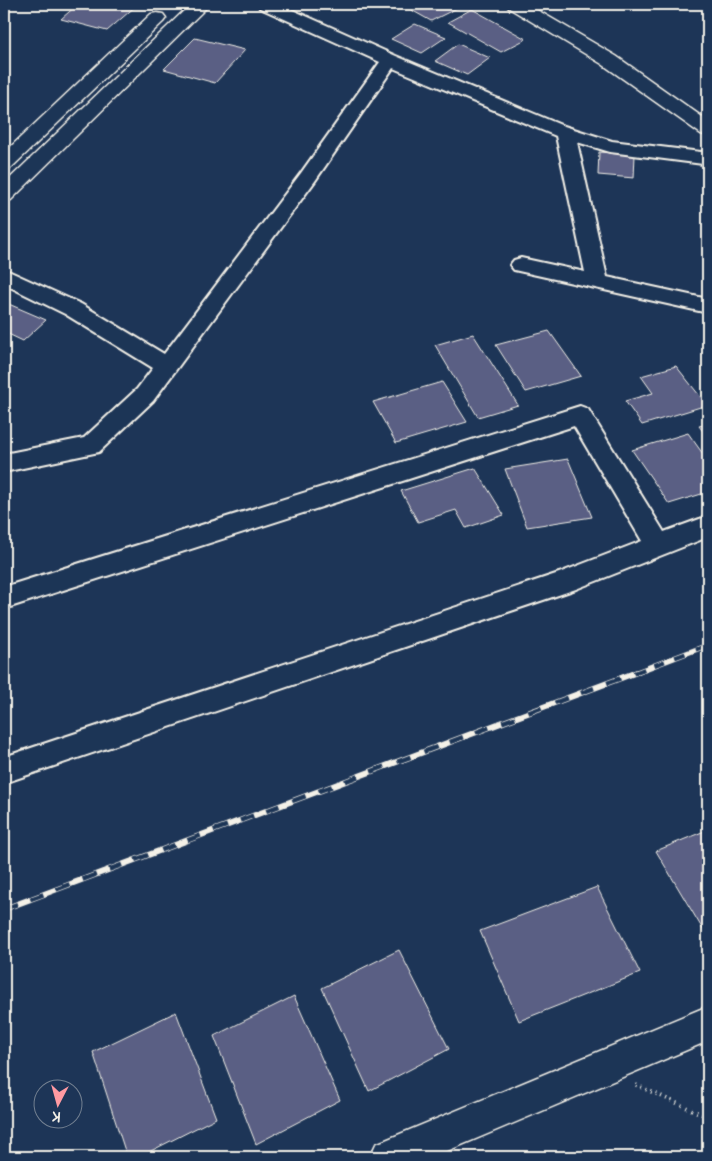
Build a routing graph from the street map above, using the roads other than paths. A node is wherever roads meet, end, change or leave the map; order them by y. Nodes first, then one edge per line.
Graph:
1 (173, 4) edge
2 (201, 4) edge
3 (266, 4) edge
4 (515, 4) edge
5 (390, 60) junction
6 (708, 130) edge
7 (565, 132) junction
8 (708, 156) edge
9 (4, 164) edge
10 (4, 195) edge
11 (521, 265) dead end
12 (4, 276) edge
13 (598, 282) junction
14 (708, 306) edge
15 (167, 366) junction
16 (4, 463) edge
17 (708, 526) edge
18 (659, 546) junction
19 (4, 598) edge
20 (4, 770) edge
21 (708, 1023) edge
22 (389, 1157) edge

1 - 9 main road
2 - 10 main road
3 - 5 street
4 - 6 main road
5 - 7 street
5 - 15 street
7 - 8 street
7 - 13 street
11 - 13 street
12 - 15 street
13 - 14 street
15 - 16 street
17 - 18 street
18 - 19 street
18 - 20 street
21 - 22 main road

